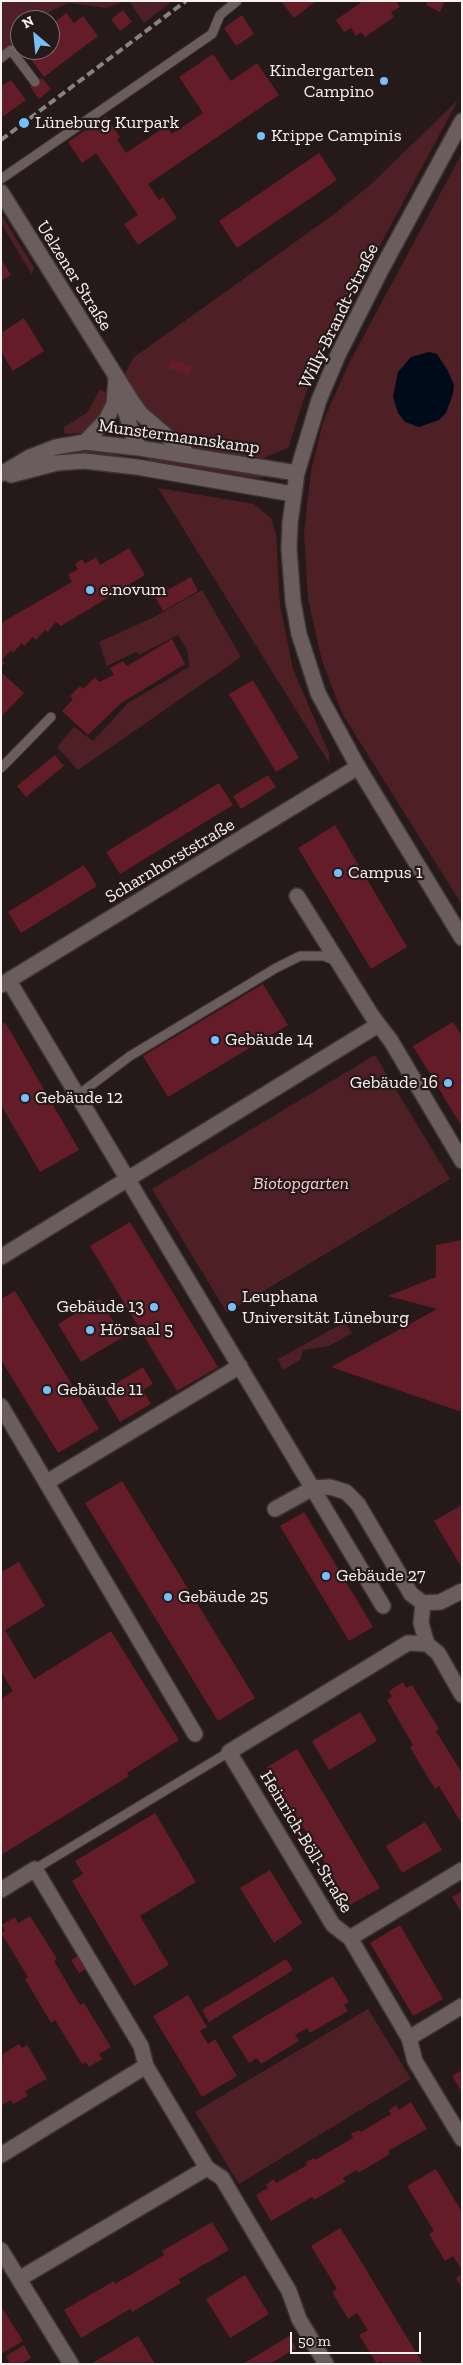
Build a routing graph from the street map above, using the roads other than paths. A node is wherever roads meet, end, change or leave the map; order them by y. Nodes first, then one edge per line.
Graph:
1 (238, 1) edge
2 (1, 58) edge
3 (35, 82) dead end
4 (462, 121) edge
5 (1, 179) edge
6 (1, 192) edge
7 (116, 378) junction
8 (141, 414) junction
9 (85, 442) junction
10 (139, 448) junction
11 (190, 456) junction
12 (136, 467) junction
13 (297, 473) junction
14 (1, 474) edge
15 (1, 478) edge
16 (293, 494) junction
17 (52, 717) dead end
18 (358, 767) junction
19 (1, 768) edge
20 (297, 896) dead end
21 (462, 938) edge
22 (337, 962) junction
23 (5, 983) edge
24 (378, 1025) junction
25 (78, 1095) junction
26 (462, 1161) edge
27 (128, 1179) junction
28 (1, 1256) edge
29 (240, 1366) junction
30 (1, 1406) edge
31 (47, 1482) junction
32 (313, 1488) junction
33 (276, 1509) dead end
34 (462, 1591) edge
35 (423, 1602) junction
36 (382, 1606) dead end
37 (427, 1644) junction
38 (462, 1696) edge
39 (196, 1734) dead end
40 (230, 1752) junction
41 (35, 1869) junction
42 (462, 1870) edge
43 (1, 1890) edge
44 (350, 1938) junction
45 (462, 2006) edge
46 (409, 2038) junction
47 (146, 2066) junction
48 (462, 2139) edge
49 (1, 2155) edge
50 (207, 2168) junction
51 (1, 2250) edge
52 (19, 2279) junction
53 (71, 2364) edge
54 (326, 2364) edge

1 - 5 lane
2 - 3 lane
4 - 13 street, Willy-Brandt-Straße
6 - 7 street, Uelzener Straße
7 - 8 street, Uelzener Straße
7 - 9 street
7 - 10 street, Uelzener Straße
8 - 10 street
8 - 11 street, Uelzener Straße
9 - 10 street, Munstermannskamp
9 - 14 street, Munstermannskamp
10 - 11 street, Munstermannskamp
10 - 12 street
11 - 13 street, Munstermannskamp
12 - 15 street, Munstermannskamp
12 - 16 street, Munstermannskamp
13 - 16 street, Willy-Brandt-Straße
16 - 18 street, Willy-Brandt-Straße
17 - 19 lane
18 - 21 street, Willy-Brandt-Straße
18 - 23 street, Scharnhorststraße
20 - 22 street
22 - 24 street
22 - 25 lane
23 - 25 street
24 - 26 street
24 - 27 street
25 - 27 street
27 - 28 street
27 - 29 street
29 - 31 street
29 - 32 street
30 - 31 street
31 - 39 street
32 - 33 street
32 - 35 street
32 - 36 street
34 - 35 street
35 - 37 street
37 - 38 street
37 - 40 street
40 - 41 lane
40 - 44 street, Heinrich-Böll-Straße
41 - 43 street
41 - 47 street
42 - 44 street, Heinrich-Böll-Straße
44 - 46 street
45 - 46 street
46 - 48 street
47 - 49 street
47 - 50 street
50 - 52 street
50 - 54 street
51 - 52 street
52 - 53 street

